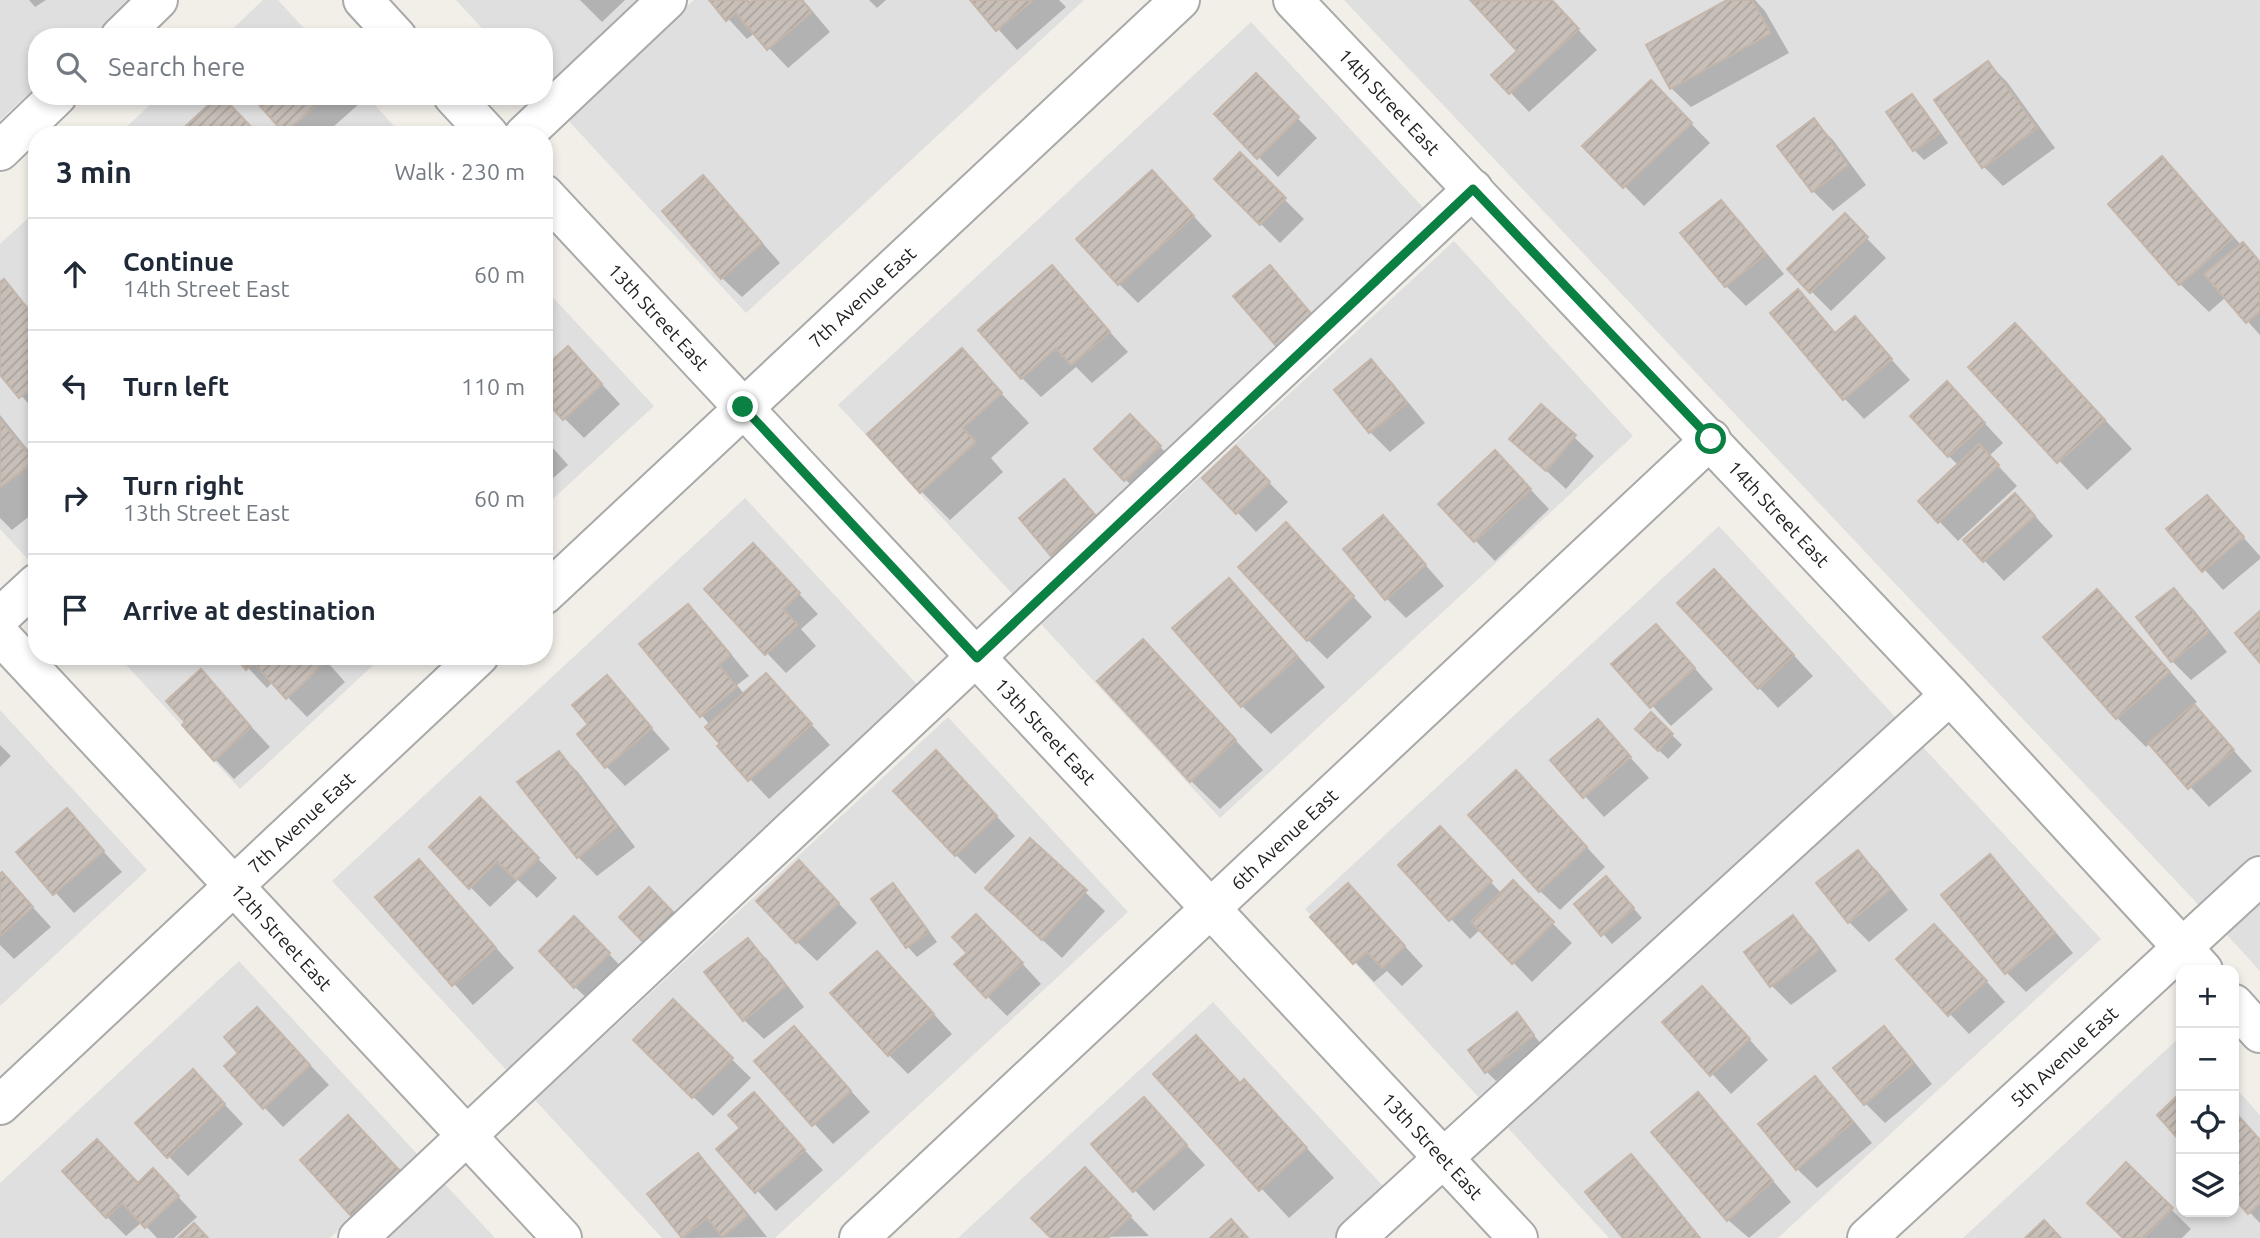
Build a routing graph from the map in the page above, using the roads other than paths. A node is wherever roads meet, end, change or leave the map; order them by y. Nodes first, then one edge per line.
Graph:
1 (158, 0) edge
2 (363, 0) edge
3 (667, 0) edge
4 (1181, 0) edge
5 (1293, 0) edge
6 (129, 28) edge
7 (389, 28) edge
8 (48, 105) edge
9 (461, 105) edge
10 (481, 126) edge
11 (534, 126) edge
12 (0, 151) edge
13 (1473, 189) junction
14 (553, 204) edge
15 (743, 407) junction
16 (1711, 439) junction
17 (553, 586) edge
18 (28, 591) edge
19 (0, 617) edge
20 (0, 635) edge
21 (977, 658) junction
22 (469, 665) edge
23 (1950, 695) junction
24 (2260, 876) edge
25 (234, 886) junction
26 (1212, 909) junction
27 (2192, 959) edge
28 (2239, 1010) edge
29 (2260, 1033) edge
30 (0, 1105) edge
31 (467, 1136) junction
32 (1443, 1157) junction
33 (358, 1238) edge
34 (562, 1238) edge
35 (859, 1238) edge
36 (1356, 1238) edge
37 (1518, 1238) edge
38 (1867, 1238) edge

1 - 6 street
2 - 7 street
3 - 11 street
4 - 15 street, 7th Avenue East
5 - 13 street, 14th Street East
8 - 12 street
9 - 10 street
13 - 16 street, 14th Street East
13 - 21 street
14 - 15 street, 13th Street East
15 - 17 street, 7th Avenue East
15 - 21 street, 13th Street East
16 - 23 street, 14th Street East
16 - 26 street, 6th Avenue East
18 - 19 street
20 - 25 street, 12th Street East
21 - 26 street, 13th Street East
21 - 31 street
22 - 25 street, 7th Avenue East
23 - 27 street, 14th Street East
23 - 32 street
24 - 27 street, 5th Avenue East
25 - 30 street, 7th Avenue East
25 - 31 street, 12th Street East
26 - 32 street, 13th Street East
26 - 35 street, 6th Avenue East
27 - 38 street, 5th Avenue East
28 - 29 street
31 - 33 street
31 - 34 street, 12th Street East
32 - 36 street
32 - 37 street, 13th Street East

